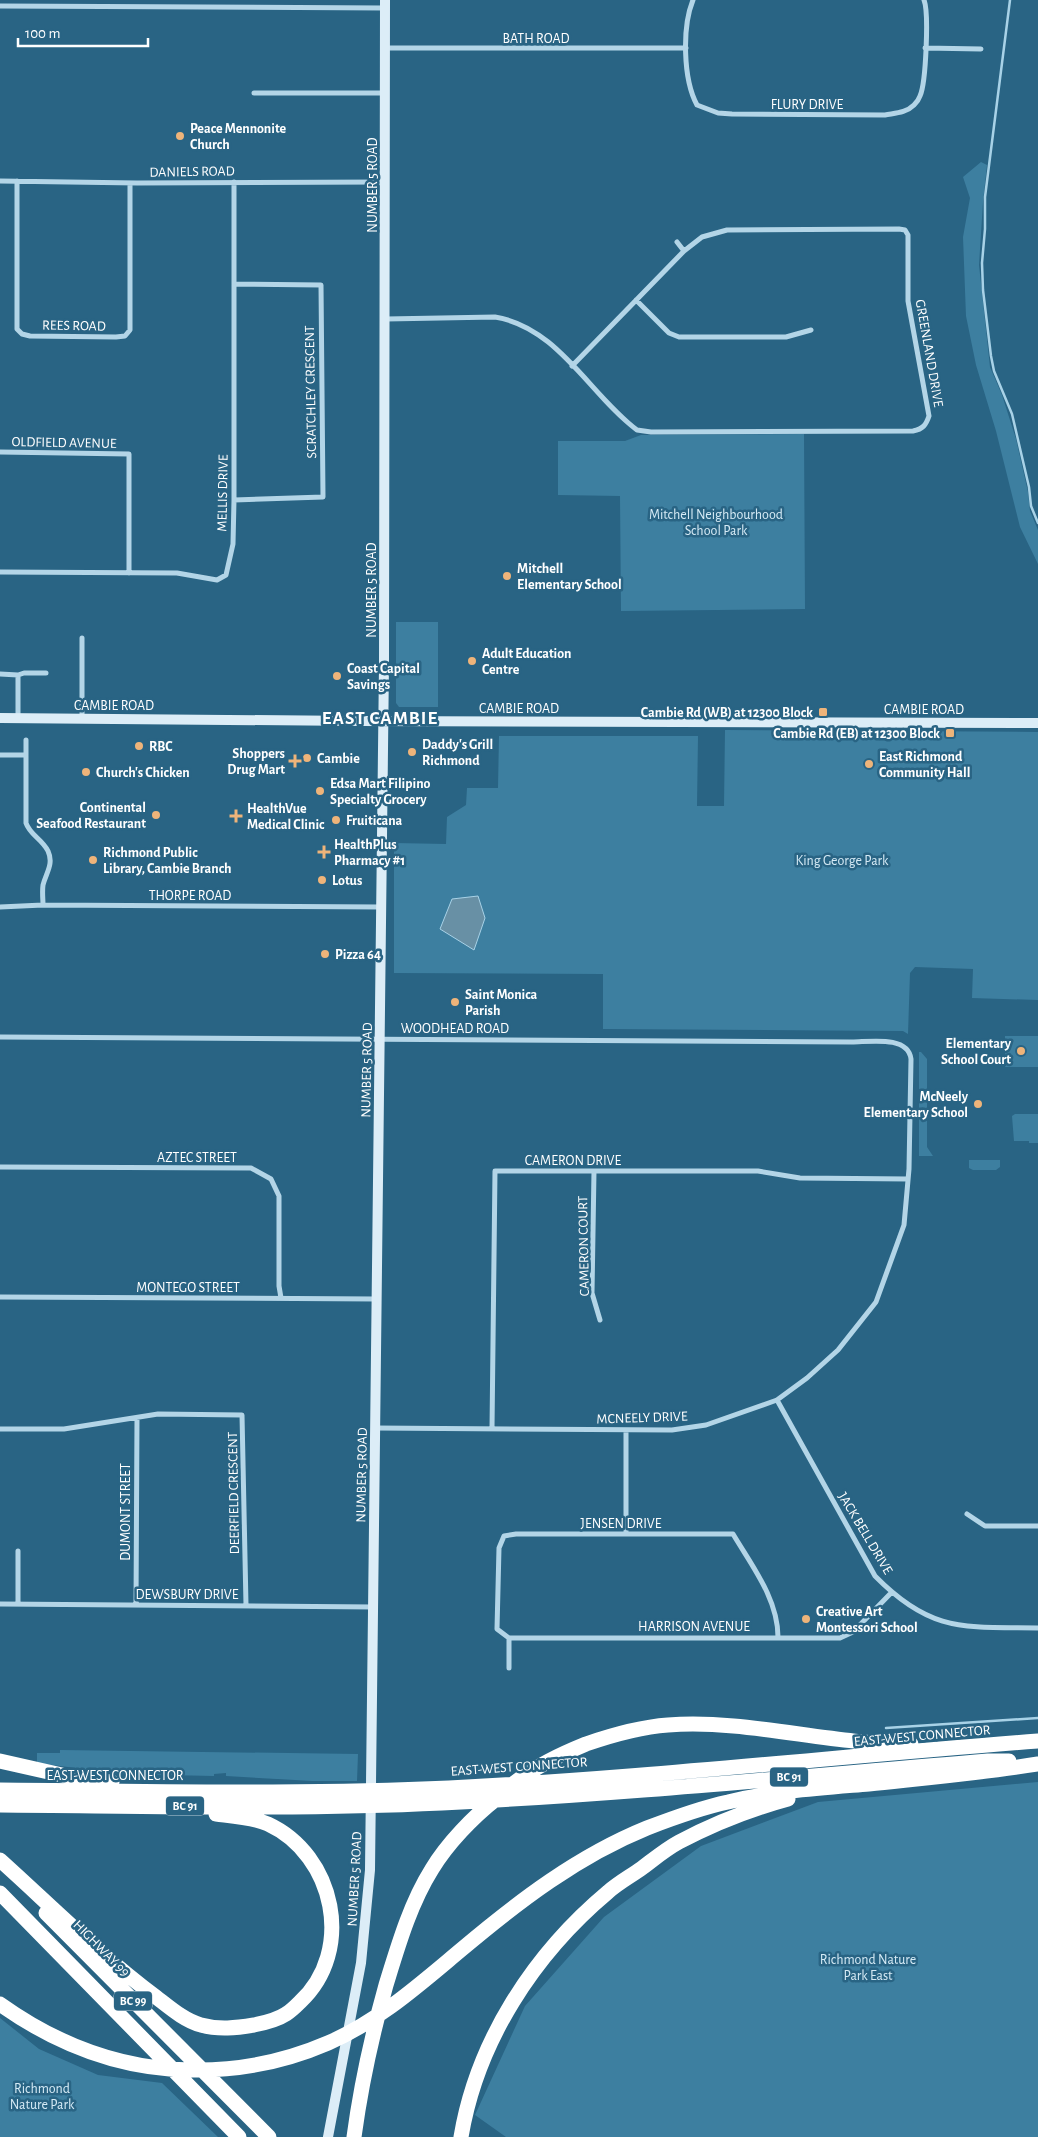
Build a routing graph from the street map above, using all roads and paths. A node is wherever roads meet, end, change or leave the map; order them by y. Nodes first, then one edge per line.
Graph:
1 (693, 0) edge
2 (926, 1) edge
3 (385, 4) edge
4 (0, 6) edge
5 (385, 48) junction
6 (686, 48) junction
7 (925, 48) junction
8 (981, 49) dead end
9 (254, 93) dead end
10 (385, 93) junction
11 (0, 181) edge
12 (17, 182) junction
13 (234, 182) junction
14 (385, 182) junction
15 (130, 183) junction
16 (677, 242) dead end
17 (684, 251) junction
18 (234, 284) junction
19 (636, 300) junction
20 (386, 319) junction
21 (811, 330) dead end
22 (572, 366) junction
23 (0, 452) edge
24 (234, 500) junction
25 (0, 572) edge
26 (128, 573) junction
27 (82, 638) dead end
28 (0, 674) edge
29 (46, 674) dead end
30 (18, 676) junction
31 (0, 718) edge
32 (18, 718) junction
33 (82, 718) junction
34 (384, 721) junction
35 (1038, 723) edge
36 (26, 740) dead end
37 (0, 755) edge
38 (26, 755) junction
39 (43, 906) junction
40 (0, 907) edge
41 (381, 907) junction
42 (0, 1037) edge
43 (380, 1040) junction
44 (908, 1049) joint
45 (0, 1167) edge
46 (594, 1171) junction
47 (908, 1179) junction
48 (0, 1297) edge
49 (281, 1298) junction
50 (376, 1299) junction
51 (600, 1320) dead end
52 (777, 1400) junction
53 (137, 1419) junction
54 (375, 1428) junction
55 (0, 1429) edge
56 (492, 1429) junction
57 (626, 1431) junction
58 (967, 1514) dead end
59 (1038, 1526) edge
60 (626, 1534) junction
61 (18, 1551) dead end
62 (891, 1593) junction
63 (0, 1604) edge
64 (18, 1604) junction
65 (136, 1605) junction
66 (246, 1605) junction
67 (374, 1607) junction
68 (1038, 1628) edge
69 (778, 1637) junction
70 (509, 1638) junction
71 (509, 1668) dead end
72 (1038, 1741) edge
73 (982, 1745) junction
74 (0, 1761) edge
75 (1038, 1763) edge
76 (840, 1786) junction
77 (0, 1790) edge
78 (185, 1792) junction
79 (343, 1799) junction
80 (0, 1805) edge
81 (28, 1805) junction
82 (0, 1860) edge
83 (0, 1864) edge
84 (0, 1893) edge
85 (0, 2004) edge
86 (239, 2137) edge
87 (269, 2137) edge
88 (328, 2137) edge
89 (354, 2137) edge
90 (461, 2137) edge

1 - 6 street, FLURY DRIVE
2 - 7 street, FLURY DRIVE
3 - 4 street
3 - 5 main road, NUMBER 5 ROAD
5 - 6 street, BATH ROAD
5 - 10 main road, NUMBER 5 ROAD
6 - 7 street, FLURY DRIVE
7 - 8 street
9 - 10 street
10 - 14 main road, NUMBER 5 ROAD
11 - 12 street, DANIELS ROAD
12 - 15 street, DANIELS ROAD
12 - 15 street, REES ROAD
13 - 14 street, DANIELS ROAD
13 - 15 street, DANIELS ROAD
13 - 18 street, MELLIS DRIVE
14 - 20 main road, NUMBER 5 ROAD
16 - 17 street
17 - 19 street, GREENLAND DRIVE
17 - 22 street, GREENLAND DRIVE
18 - 24 street, MELLIS DRIVE
18 - 24 street, SCRATCHLEY CRESCENT
19 - 21 street
19 - 22 street, GREENLAND DRIVE
20 - 22 street, GREENLAND DRIVE
20 - 34 main road, NUMBER 5 ROAD
23 - 26 street, OLDFIELD AVENUE
24 - 26 street, MELLIS DRIVE
25 - 26 street, MELLIS DRIVE
27 - 33 street
28 - 30 street
29 - 30 street
30 - 32 street
31 - 32 main road, CAMBIE ROAD
32 - 33 main road, CAMBIE ROAD
33 - 34 main road, CAMBIE ROAD
34 - 35 main road, CAMBIE ROAD
34 - 41 main road, NUMBER 5 ROAD
36 - 38 street
37 - 38 street
38 - 39 street
39 - 40 street, THORPE ROAD
39 - 41 street, THORPE ROAD
41 - 43 main road, NUMBER 5 ROAD
42 - 43 street, WOODHEAD ROAD
43 - 44 street, WOODHEAD ROAD
43 - 50 main road, NUMBER 5 ROAD
44 - 47 street, MCNEELY DRIVE
45 - 49 street, AZTEC STREET
46 - 47 street, CAMERON DRIVE
46 - 51 street, CAMERON COURT
46 - 56 street, CAMERON DRIVE
47 - 52 street, MCNEELY DRIVE
48 - 49 street, MONTEGO STREET
49 - 50 street, MONTEGO STREET
50 - 54 main road, NUMBER 5 ROAD
52 - 57 street, MCNEELY DRIVE
52 - 62 street, JACK BELL DRIVE
53 - 55 street, DEERFIELD CRESCENT
53 - 65 street, DUMONT STREET
53 - 66 street, DEERFIELD CRESCENT
54 - 56 street, MCNEELY DRIVE
54 - 67 main road, NUMBER 5 ROAD
56 - 57 street, MCNEELY DRIVE
57 - 60 street
58 - 59 street
60 - 69 street, JENSEN DRIVE
60 - 70 street, JENSEN DRIVE
61 - 64 street
62 - 68 street, JACK BELL DRIVE
62 - 69 street, HARRISON AVENUE
63 - 64 street, DEWSBURY DRIVE
64 - 65 street, DEWSBURY DRIVE
65 - 66 street, DEWSBURY DRIVE
66 - 67 street, DEWSBURY DRIVE
67 - 88 main road, NUMBER 5 ROAD
69 - 70 street, HARRISON AVENUE
70 - 71 street
72 - 73 highway, EAST-WEST CONNECTOR / BC 91
73 - 79 highway, EAST-WEST CONNECTOR / BC 91
73 - 89 highway
74 - 78 highway
75 - 76 highway
75 - 79 highway, EAST-WEST CONNECTOR / BC 91
76 - 85 highway
76 - 90 highway
77 - 78 highway, EAST-WEST CONNECTOR / BC 91
78 - 79 highway, EAST-WEST CONNECTOR / BC 91
79 - 81 highway, EAST-WEST CONNECTOR / BC 91
80 - 81 highway, EAST-WEST CONNECTOR / BC 91
81 - 82 highway
83 - 87 highway, HIGHWAY 99 / BC 99
84 - 86 highway, BC 99

